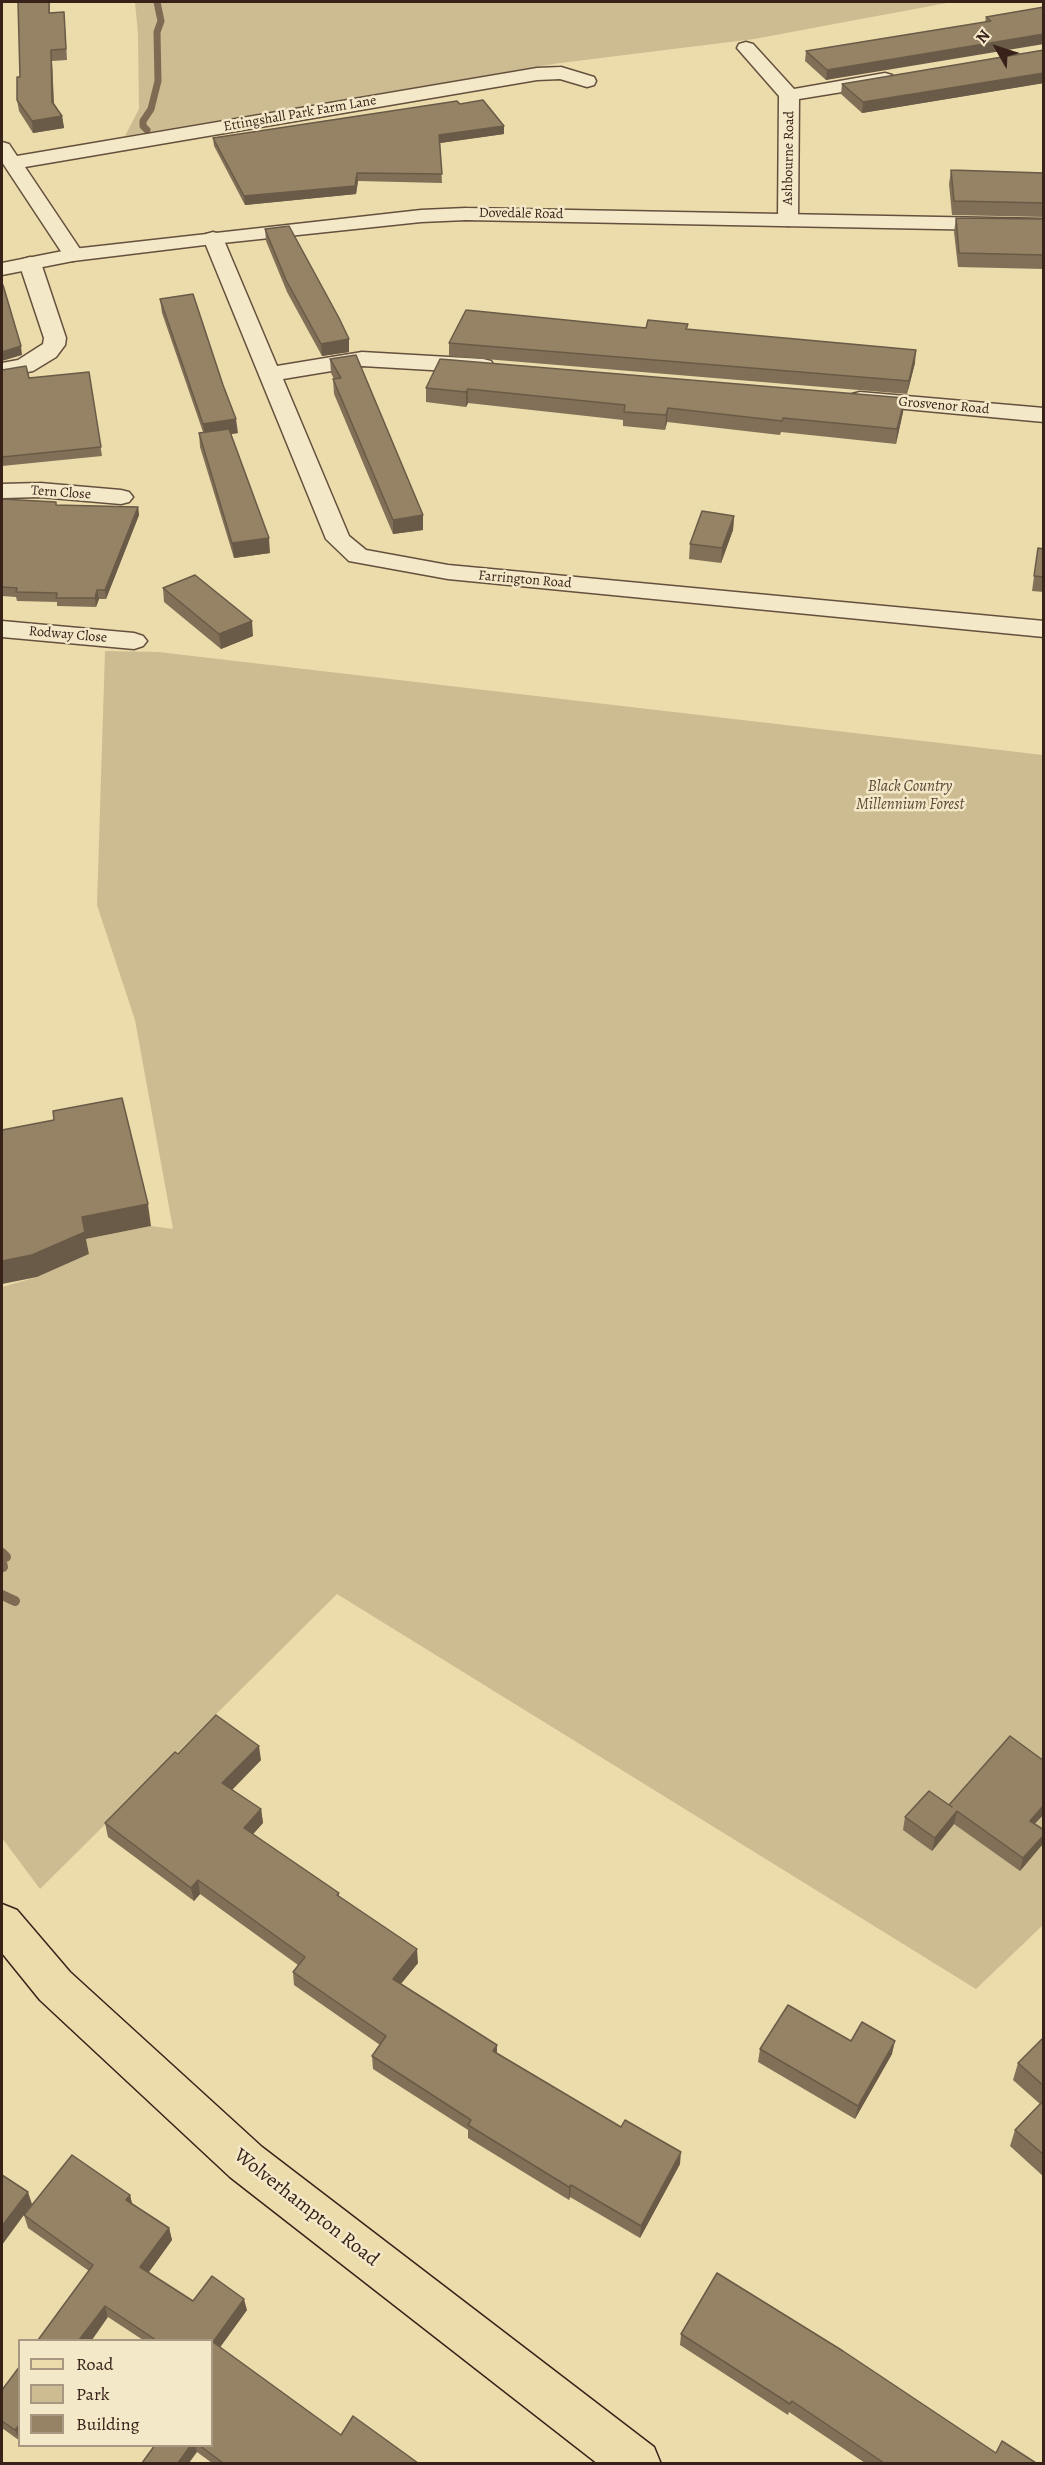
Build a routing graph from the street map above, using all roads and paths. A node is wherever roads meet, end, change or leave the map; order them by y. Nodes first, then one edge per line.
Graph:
1 (746, 48) dead end
2 (907, 75) edge
3 (587, 81) dead end
4 (789, 95) junction
5 (7, 155) edge
6 (788, 220) junction
7 (1044, 225) edge
8 (213, 238) junction
9 (74, 255) junction
10 (30, 263) junction
11 (2, 269) edge
12 (508, 368) edge
13 (2, 370) edge
14 (270, 374) junction
15 (841, 397) edge
16 (1044, 415) edge
17 (2, 490) edge
18 (121, 497) dead end
19 (2, 628) edge
20 (1044, 629) edge
21 (134, 641) dead end
22 (2, 1923) edge
23 (637, 2463) edge

1 - 4 street
2 - 4 street
3 - 5 street, Ettingshall Park Farm Lane
4 - 6 street, Ashbourne Road
5 - 9 street
6 - 7 street, Dovedale Road
6 - 8 street, Dovedale Road
8 - 9 street, Dovedale Road
8 - 14 street, Farrington Road
9 - 10 street, Dovedale Road
10 - 11 street, Dovedale Road
10 - 13 street
12 - 14 street
14 - 20 street, Farrington Road
15 - 16 street, Grosvenor Road
17 - 18 street, Tern Close
19 - 21 street, Rodway Close
22 - 23 main road, Wolverhampton Road

